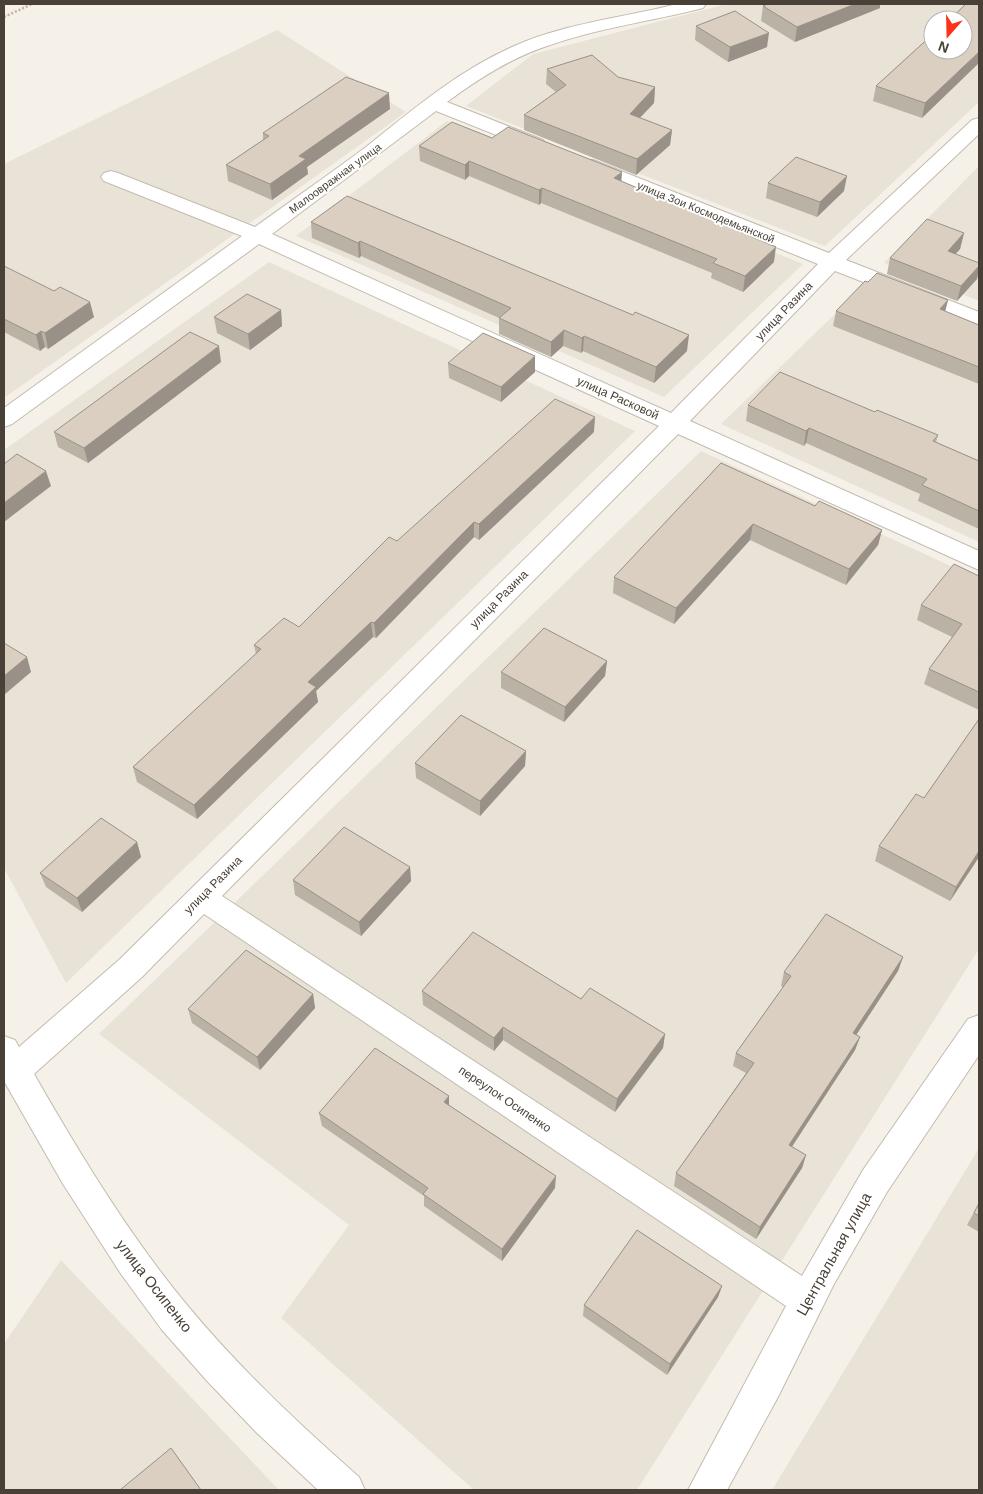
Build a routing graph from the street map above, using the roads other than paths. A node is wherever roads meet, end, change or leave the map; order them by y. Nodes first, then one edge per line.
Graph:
1 (697, 4) edge
2 (433, 103) junction
3 (979, 124) edge
4 (111, 177) dead end
5 (257, 235) junction
6 (832, 262) junction
7 (979, 320) edge
8 (4, 419) edge
9 (674, 423) junction
10 (979, 560) edge
11 (201, 897) junction
12 (979, 1029) edge
13 (9, 1060) edge
14 (808, 1300) junction
15 (346, 1490) edge
16 (707, 1490) edge

1 - 2 street, Малоовражная улица
2 - 5 street, Малоовражная улица
2 - 6 street, улица Зои Космодемьянской
3 - 6 street, улица Разина
4 - 5 street, улица Расковой
5 - 8 street, Малоовражная улица
5 - 9 street, улица Расковой
6 - 7 street, улица Зои Космодемьянской
6 - 9 street, улица Разина
9 - 10 street, улица Расковой
9 - 11 street, улица Разина
11 - 13 street, улица Разина
11 - 14 street, переулок Осипенко
12 - 14 street, Центральная улица
13 - 15 street, улица Осипенко
14 - 16 street, Центральная улица

